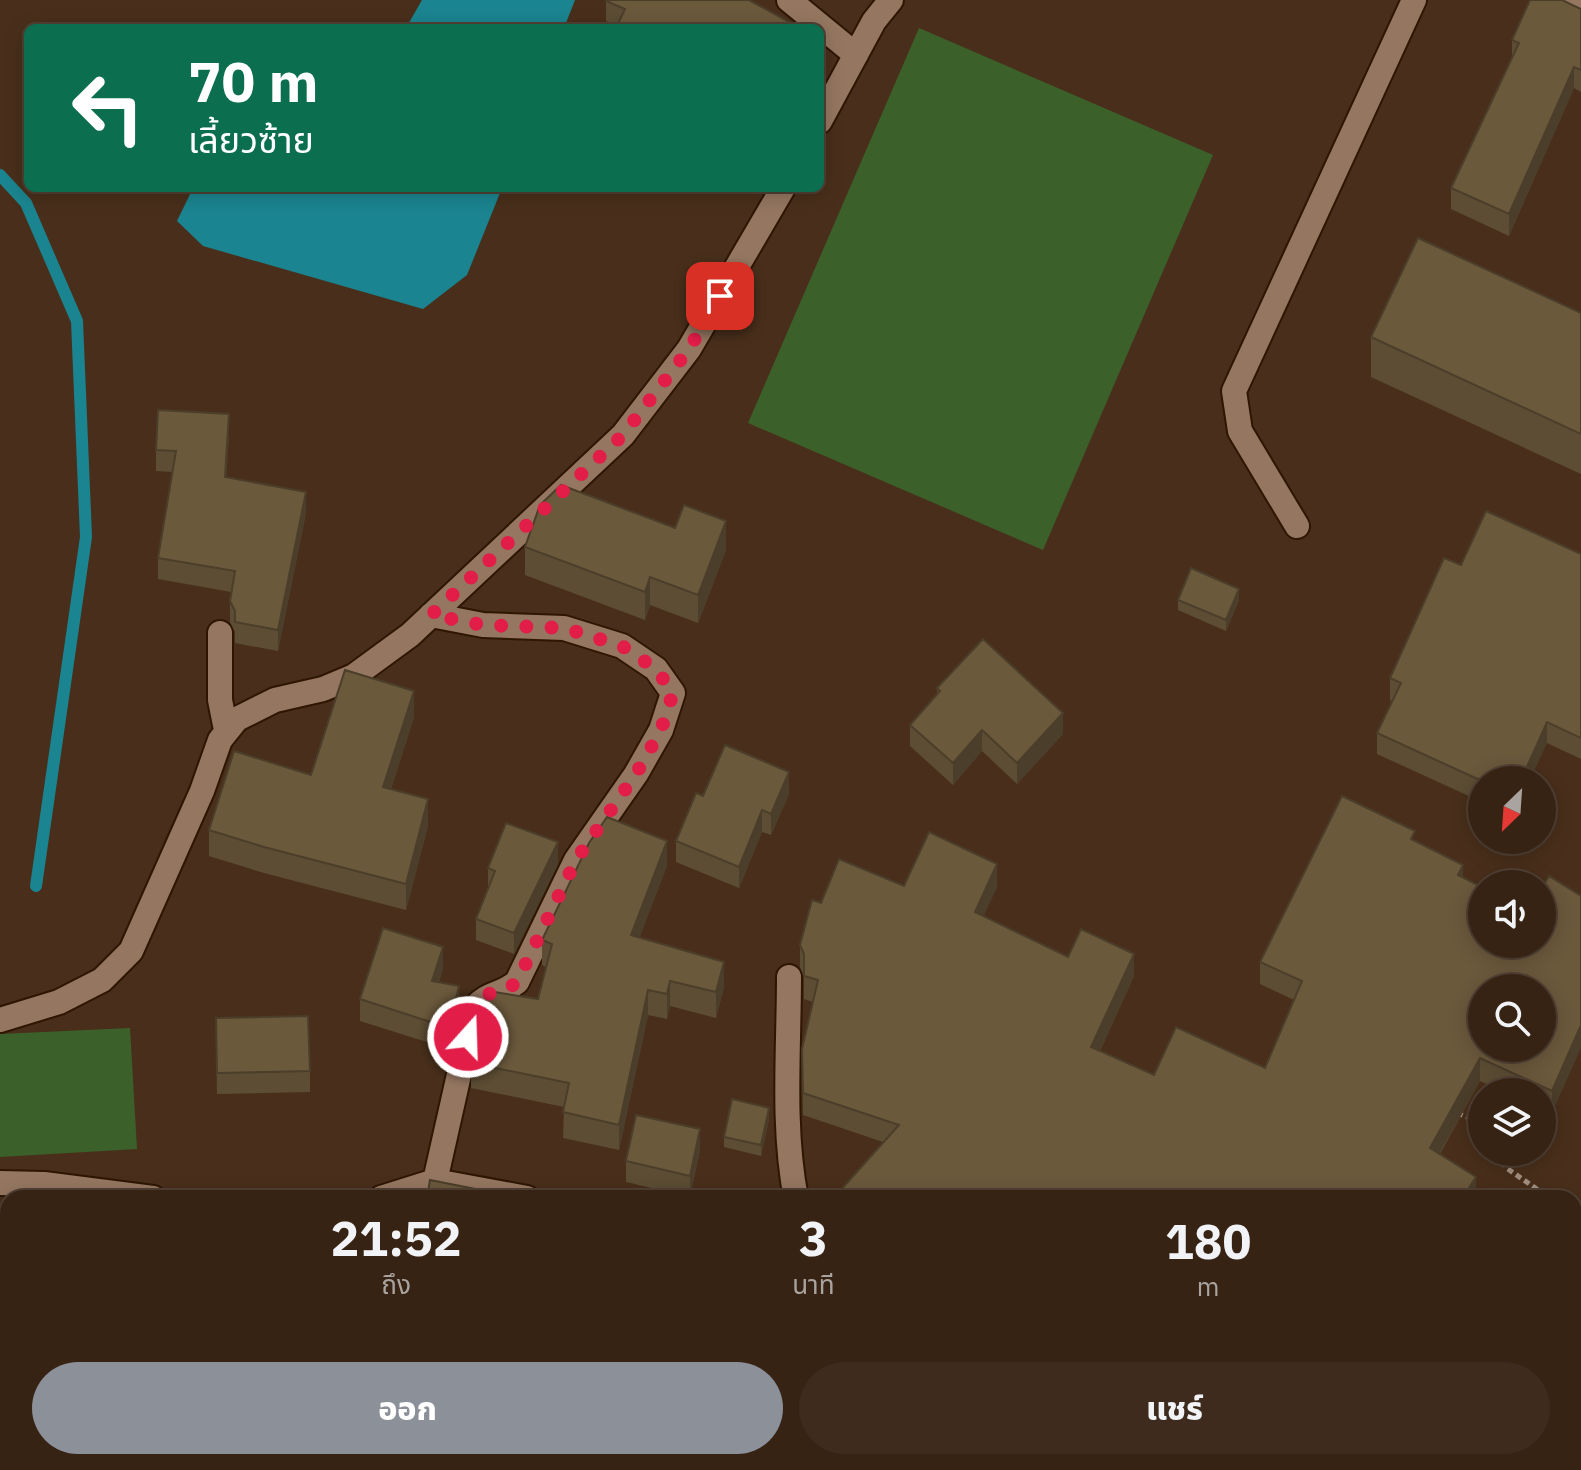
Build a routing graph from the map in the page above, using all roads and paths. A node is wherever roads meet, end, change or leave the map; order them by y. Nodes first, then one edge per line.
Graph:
1 (789, 0) edge
2 (891, 0) edge
3 (1414, 0) edge
4 (1564, 0) edge
5 (1581, 3) edge
6 (818, 24) edge
7 (824, 29) edge
8 (856, 55) junction
9 (824, 114) edge
10 (781, 192) edge
11 (1297, 526) dead end
12 (431, 615) junction
13 (220, 633) dead end
14 (226, 730) junction
15 (789, 977) dead end
16 (0, 1020) edge
17 (1452, 1110) edge
18 (1468, 1117) edge
19 (1505, 1166) edge
20 (435, 1181) junction
21 (0, 1183) edge
22 (91, 1190) edge
23 (406, 1190) edge
24 (484, 1190) edge
25 (795, 1190) edge
26 (1538, 1190) edge

1 - 6 street
2 - 8 street
3 - 11 street
4 - 5 street
7 - 8 street
8 - 9 street
10 - 12 street
12 - 14 street
12 - 20 street
13 - 14 street
14 - 16 street
15 - 25 street
17 - 18 path
19 - 26 path
20 - 23 street
20 - 24 street
21 - 22 street

